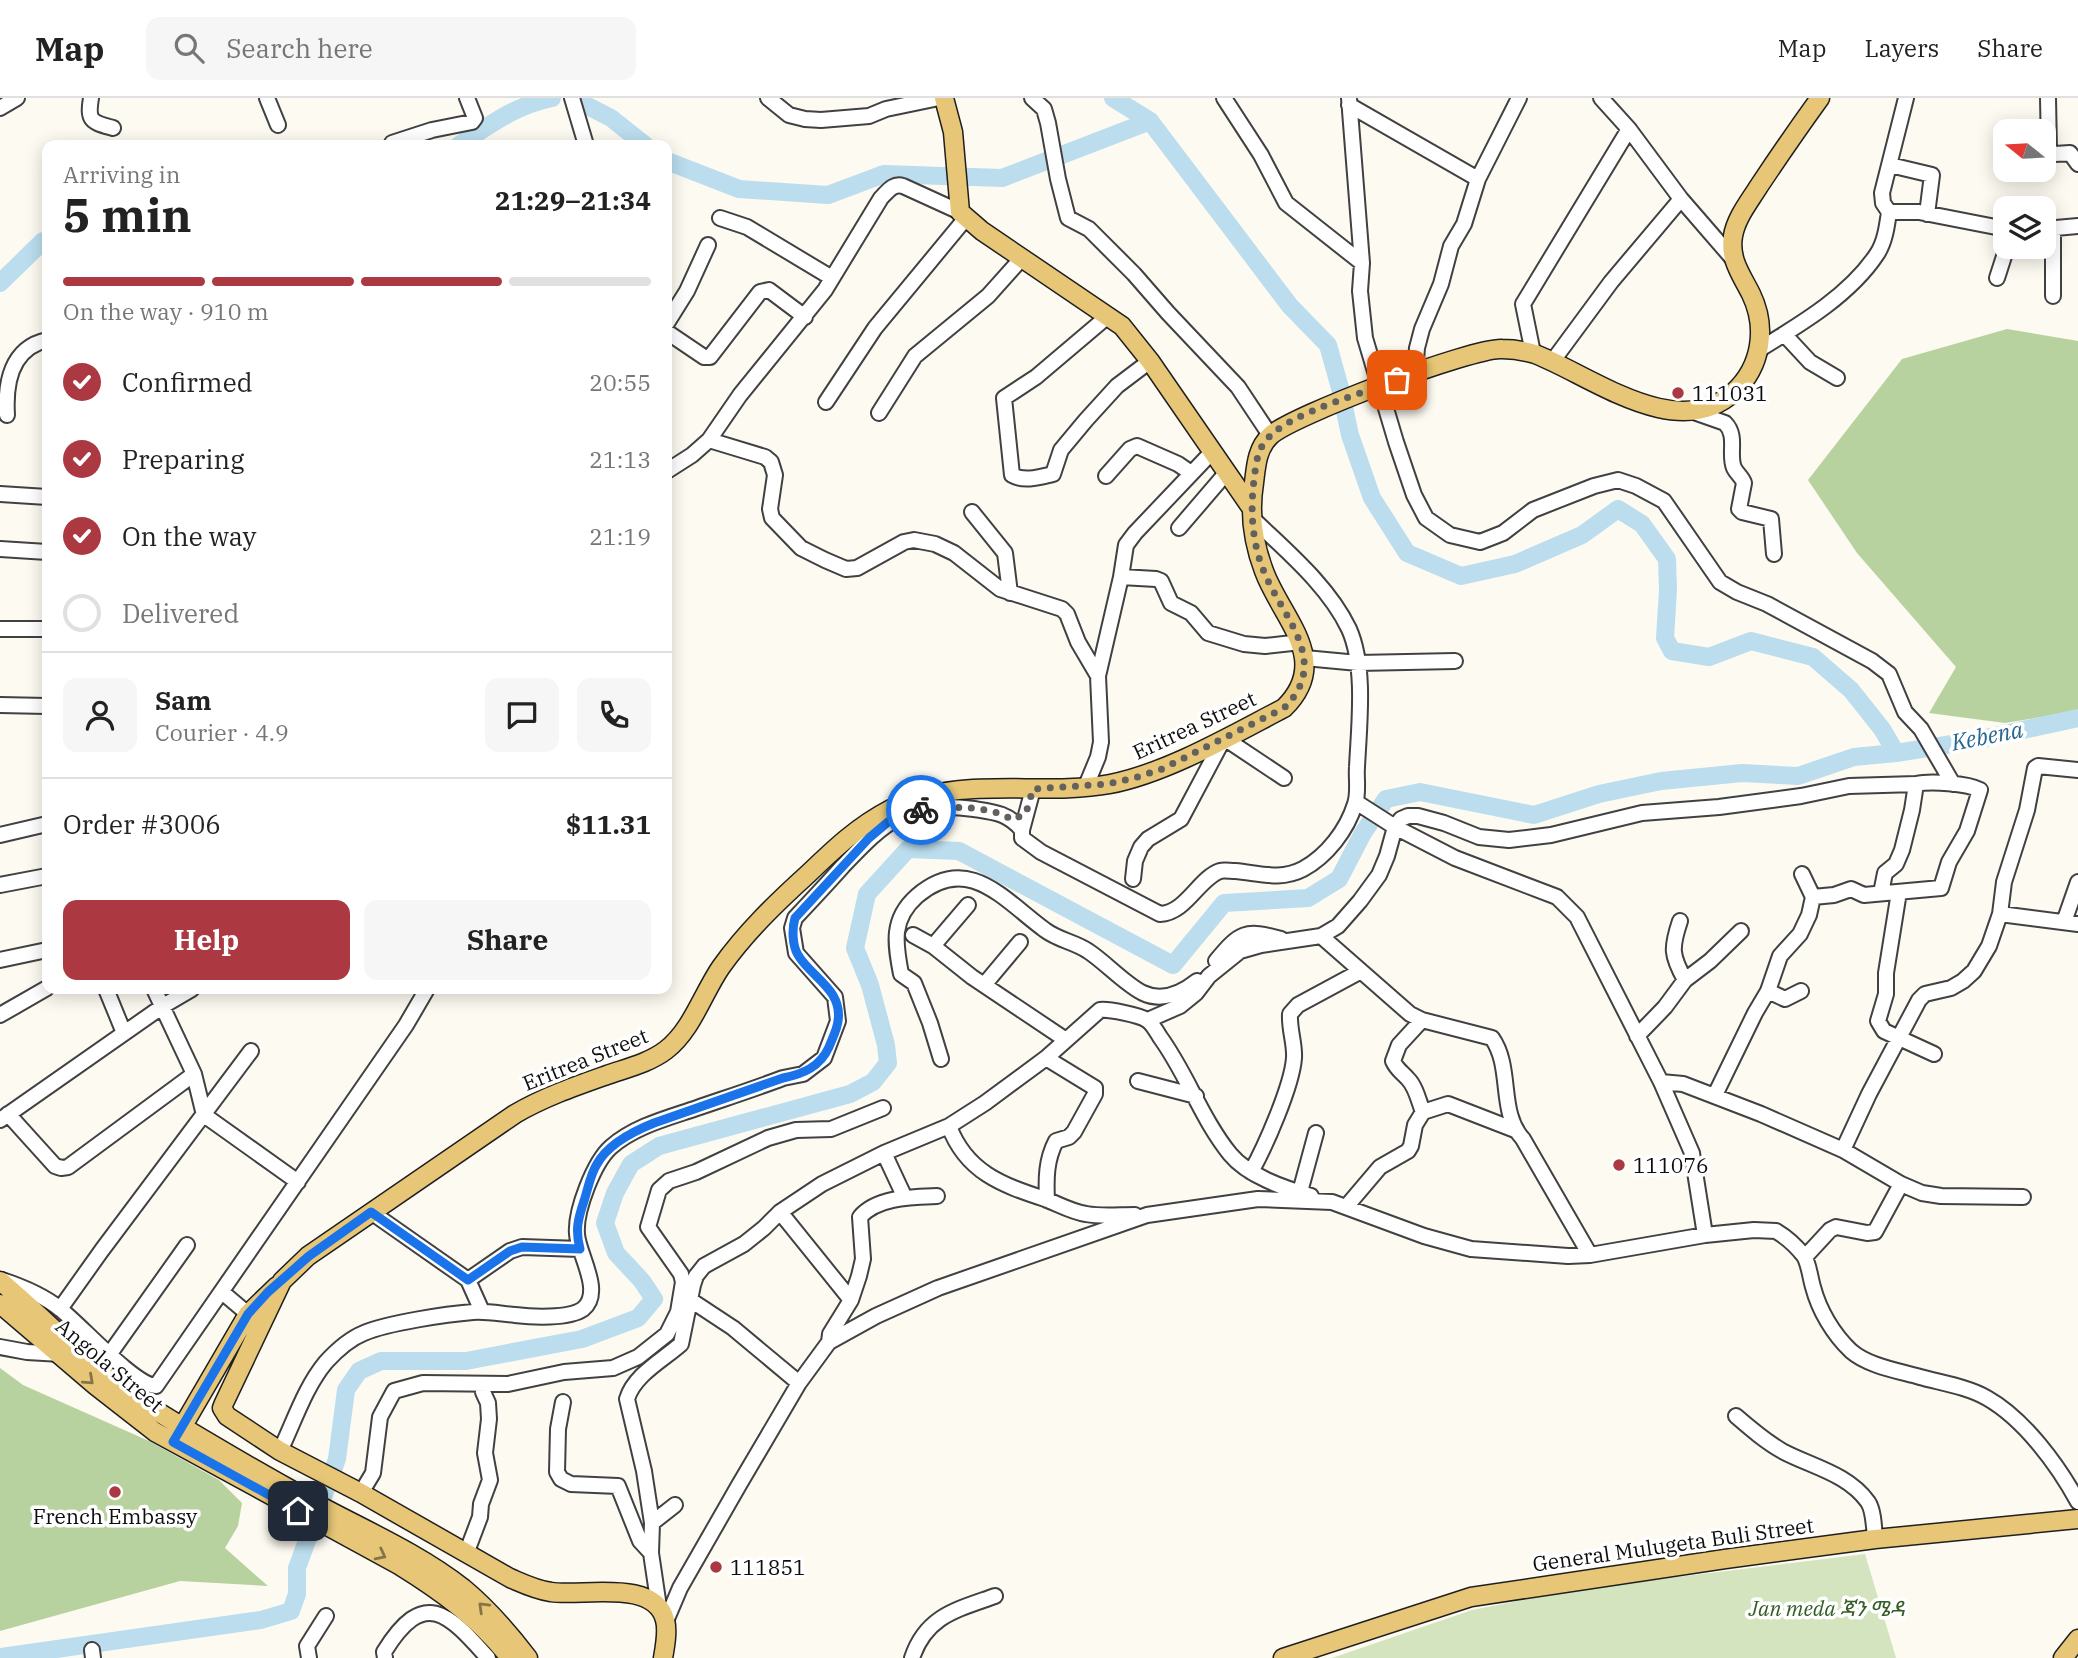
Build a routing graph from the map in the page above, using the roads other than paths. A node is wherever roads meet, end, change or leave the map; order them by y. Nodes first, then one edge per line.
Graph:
1 (17, 98) edge
2 (91, 98) edge
3 (267, 98) edge
4 (467, 98) edge
5 (572, 98) edge
6 (768, 98) edge
7 (942, 98) edge
8 (1032, 98) edge
9 (1224, 98) edge
10 (1519, 98) edge
11 (1601, 98) edge
12 (1821, 98) edge
13 (1906, 98) edge
14 (2048, 98) edge
15 (1349, 101) edge
16 (886, 103) edge
17 (0, 108) edge
18 (278, 125) dead end
19 (113, 128) dead end
20 (1629, 129) junction
21 (401, 140) edge
22 (585, 140) edge
23 (1890, 164) junction
24 (2078, 164) edge
25 (1478, 179) junction
26 (1681, 200) junction
27 (1889, 212) junction
28 (1927, 214) junction
29 (963, 215) junction
30 (720, 218) dead end
31 (2078, 226) edge
32 (1993, 227) edge
33 (2056, 228) edge
34 (708, 246) dead end
35 (1022, 258) junction
36 (1732, 259) junction
37 (2003, 259) edge
38 (2050, 259) edge
39 (1362, 263) junction
40 (832, 278) junction
41 (1997, 278) dead end
42 (2053, 296) dead end
43 (672, 315) edge
44 (1108, 316) junction
45 (806, 317) junction
46 (1784, 334) junction
47 (672, 335) edge
48 (42, 342) edge
49 (1760, 349) junction
50 (1533, 354) junction
51 (1150, 361) junction
52 (1552, 362) junction
53 (1415, 373) junction
54 (1837, 377) dead end
55 (1379, 387) junction
56 (826, 402) dead end
57 (1688, 410) junction
58 (879, 413) dead end
59 (7, 415) dead end
60 (1270, 435) junction
61 (709, 440) junction
62 (1212, 452) junction
63 (672, 468) edge
64 (1227, 472) junction
65 (1191, 473) junction
66 (1106, 476) dead end
67 (0, 494) edge
68 (42, 497) edge
69 (1251, 511) junction
70 (972, 512) dead end
71 (1180, 528) dead end
72 (0, 549) edge
73 (42, 552) edge
74 (1774, 554) dead end
75 (1121, 577) junction
76 (1010, 593) junction
77 (0, 629) edge
78 (42, 629) edge
79 (1303, 650) junction
80 (1455, 661) dead end
81 (1358, 663) junction
82 (1098, 676) junction
83 (0, 705) edge
84 (42, 706) edge
85 (1224, 738) junction
86 (2078, 770) edge
87 (1284, 778) dead end
88 (1916, 784) junction
89 (1953, 784) junction
90 (1087, 786) junction
91 (1033, 789) junction
92 (1359, 804) junction
93 (1020, 821) junction
94 (42, 825) edge
95 (1395, 827) junction
96 (0, 835) edge
97 (1802, 874) dead end
98 (42, 877) edge
99 (1133, 879) dead end
100 (2078, 882) edge
101 (0, 885) edge
102 (1881, 892) junction
103 (1899, 892) junction
104 (1813, 897) junction
105 (968, 905) dead end
106 (2000, 914) junction
107 (1679, 921) dead end
108 (2071, 923) edge
109 (1741, 931) dead end
110 (912, 935) dead end
111 (1321, 936) junction
112 (1289, 941) junction
113 (1020, 942) dead end
114 (933, 946) junction
115 (42, 951) edge
116 (0, 960) edge
117 (1361, 971) junction
118 (1685, 980) junction
119 (984, 985) junction
120 (42, 991) edge
121 (1769, 991) junction
122 (1801, 991) dead end
123 (108, 994) edge
124 (157, 994) edge
125 (183, 994) edge
126 (424, 994) edge
127 (163, 1006) junction
128 (0, 1015) edge
129 (1148, 1020) junction
130 (1422, 1020) junction
131 (124, 1033) junction
132 (1637, 1036) junction
133 (1066, 1040) junction
134 (1900, 1040) junction
135 (251, 1051) dead end
136 (1934, 1054) dead end
137 (1046, 1058) junction
138 (941, 1059) dead end
139 (194, 1074) junction
140 (1138, 1081) dead end
141 (1661, 1082) junction
142 (1715, 1095) junction
143 (1196, 1096) junction
144 (883, 1108) dead end
145 (1423, 1112) junction
146 (204, 1115) junction
147 (4, 1117) edge
148 (949, 1126) junction
149 (1515, 1130) junction
150 (1316, 1133) dead end
151 (1843, 1150) junction
152 (884, 1153) junction
153 (1251, 1172) junction
154 (298, 1182) junction
155 (1901, 1184) junction
156 (1300, 1192) junction
157 (937, 1196) dead end
158 (2023, 1197) dead end
159 (905, 1198) junction
160 (1047, 1200) junction
161 (1339, 1205) junction
162 (371, 1212) junction
163 (780, 1212) junction
164 (1147, 1215) junction
165 (1705, 1235) junction
166 (187, 1245) dead end
167 (580, 1249) junction
168 (1590, 1255) junction
169 (1805, 1257) junction
170 (0, 1280) edge
171 (468, 1280) junction
172 (282, 1281) junction
173 (222, 1292) junction
174 (689, 1299) junction
175 (851, 1300) junction
176 (0, 1304) edge
177 (60, 1309) junction
178 (481, 1309) dead end
179 (248, 1314) junction
180 (829, 1342) junction
181 (0, 1347) edge
182 (66, 1349) junction
183 (109, 1355) junction
184 (799, 1383) junction
185 (483, 1392) dead end
186 (563, 1402) dead end
187 (1736, 1416) dead end
188 (178, 1434) junction
189 (279, 1451) junction
190 (238, 1470) junction
191 (361, 1493) junction
192 (2078, 1502) edge
193 (675, 1505) dead end
194 (2078, 1518) edge
195 (652, 1523) junction
196 (1875, 1539) junction
197 (466, 1553) junction
198 (650, 1553) junction
199 (995, 1596) dead end
200 (662, 1614) junction
201 (326, 1616) dead end
202 (2078, 1639) edge
203 (309, 1658) edge
204 (385, 1658) edge
205 (488, 1658) edge
206 (510, 1658) edge
207 (528, 1658) edge
208 (663, 1658) edge
209 (912, 1658) edge
210 (1283, 1658) edge
211 (2063, 1658) edge

1 - 17 street
2 - 19 street
3 - 18 street
4 - 21 street
5 - 22 street
6 - 16 street
7 - 16 street
7 - 29 main road
8 - 60 street
9 - 39 street
10 - 25 street
11 - 20 street
12 - 36 main road
13 - 23 street
14 - 24 street
15 - 25 street
15 - 39 street
20 - 26 street
20 - 50 street
23 - 27 street
23 - 28 street
25 - 53 street
26 - 36 street
26 - 52 street
27 - 28 street
27 - 46 street
28 - 32 street
29 - 35 main road
29 - 40 street
29 - 56 street
30 - 40 street
31 - 33 street
34 - 43 street
35 - 44 main road
35 - 58 street
36 - 49 main road
37 - 41 street
38 - 42 street
39 - 55 street
40 - 45 street
44 - 51 main road
44 - 51 street
45 - 47 street
45 - 61 street
46 - 49 street
46 - 54 street
48 - 59 street
49 - 57 main road
50 - 52 main road
50 - 53 main road
51 - 62 main road
52 - 57 main road
53 - 55 main road
55 - 60 main road
55 - 89 street
57 - 74 street
60 - 69 main road
61 - 63 street
61 - 76 street
62 - 64 main road
62 - 65 street
64 - 69 main road
64 - 71 street
65 - 66 street
65 - 75 street
67 - 68 street
69 - 79 main road
69 - 81 street
70 - 76 street
72 - 73 street
75 - 79 street
75 - 82 street
76 - 82 street
77 - 78 street
79 - 81 street
79 - 85 main road, Eritrea Street
80 - 81 street
81 - 92 street
82 - 90 street
83 - 84 street
85 - 87 street
85 - 90 main road, Eritrea Street
85 - 99 street
86 - 106 street
88 - 89 street
88 - 95 street
88 - 102 street
89 - 103 street
90 - 91 main road, Eritrea Street
91 - 93 street
91 - 162 main road, Eritrea Street
92 - 93 street
92 - 95 street
93 - 167 street
94 - 96 street
95 - 111 street
95 - 132 street
97 - 104 street
98 - 101 street
100 - 108 street
102 - 103 street
102 - 104 street
103 - 134 street
104 - 121 street
105 - 114 street
106 - 108 street
106 - 134 street
107 - 118 street
109 - 118 street
110 - 114 street
111 - 112 street
111 - 117 street
112 - 129 street
112 - 138 street
113 - 119 street
114 - 119 street
115 - 116 street
117 - 130 street
117 - 153 street
118 - 132 street
119 - 133 street
120 - 128 street
121 - 122 street
121 - 142 street
123 - 131 street
124 - 127 street
125 - 127 street
126 - 154 street
127 - 131 street
127 - 139 street
129 - 133 street
129 - 143 street
130 - 145 street
130 - 149 street
131 - 147 street
132 - 141 street
133 - 137 street
134 - 136 street
134 - 151 street
135 - 146 street
137 - 148 street
137 - 160 street
139 - 146 street
139 - 147 street
140 - 143 street
141 - 142 street
141 - 165 street
142 - 151 street
143 - 153 street
144 - 191 street
145 - 149 street
145 - 161 street
146 - 154 street
146 - 177 street
148 - 152 street
148 - 160 street
149 - 168 street
150 - 156 street
151 - 155 street
152 - 159 street
152 - 163 street
153 - 156 street
154 - 173 street
155 - 158 street
155 - 169 street
156 - 161 street
157 - 159 street
159 - 175 street
160 - 164 street
161 - 164 street
161 - 168 street
162 - 171 street
162 - 172 main road, Eritrea Street
163 - 174 street
163 - 175 street
164 - 180 street
165 - 168 street
165 - 169 street
166 - 183 street
167 - 171 street
167 - 189 street
169 - 192 street
170 - 177 street
170 - 182 main road
171 - 178 street
172 - 179 main road
172 - 189 main road, Eritrea Street
173 - 179 street
173 - 183 street
174 - 184 street
174 - 195 street
175 - 180 street
176 - 182 main road, Angola Street
177 - 183 street
179 - 188 main road
180 - 184 street
181 - 182 street
182 - 188 main road, Angola Street
184 - 200 street
185 - 197 street
186 - 198 street
187 - 196 street
188 - 190 main road, Angola Street
189 - 191 main road
190 -> 206 main road, Angola Street
207 -> 190 main road
191 - 197 main road
193 - 195 street
194 - 196 main road, General Mulugeta Buli Street
195 - 198 street
196 - 210 main road, General Mulugeta Buli Street
197 - 200 main road
198 - 200 street
199 - 209 street
200 - 208 main road
201 - 203 street
202 - 211 main road
204 - 205 street

